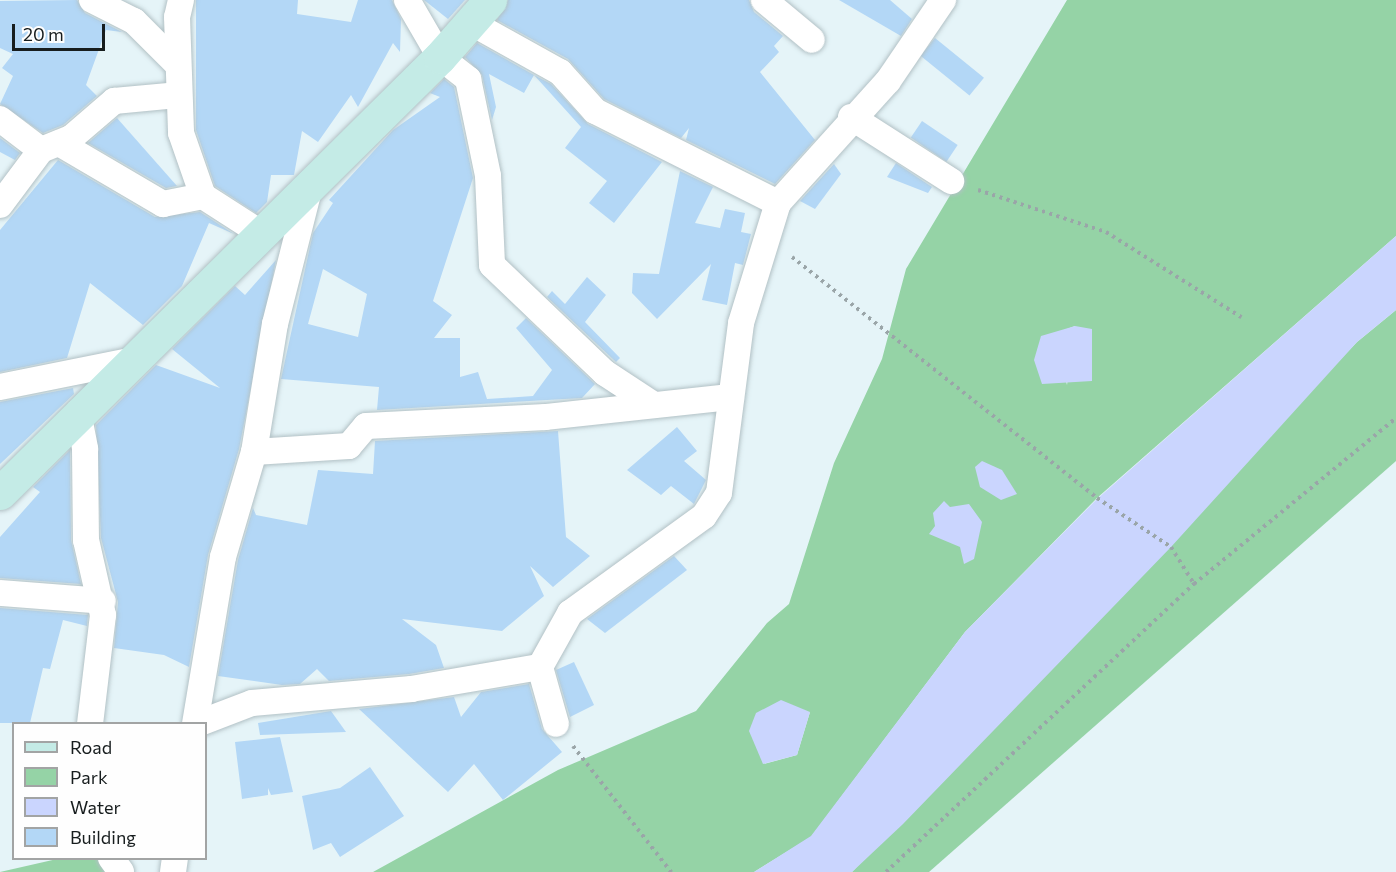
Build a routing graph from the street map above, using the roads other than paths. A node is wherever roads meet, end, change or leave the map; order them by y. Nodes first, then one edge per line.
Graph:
1 (92, 0) edge
2 (120, 0) edge
3 (181, 0) edge
4 (407, 0) edge
5 (764, 0) edge
6 (944, 0) edge
7 (480, 11) edge
8 (134, 21) junction
9 (812, 40) dead end
10 (440, 57) junction
11 (177, 64) junction
12 (177, 94) junction
13 (851, 117) junction
14 (0, 119) edge
15 (50, 146) junction
16 (312, 178) junction
17 (951, 181) road end
18 (203, 196) junction
19 (778, 203) junction
20 (0, 204) edge
21 (259, 232) junction
22 (129, 362) junction
23 (0, 387) edge
24 (731, 398) junction
25 (651, 403) junction
26 (78, 412) junction
27 (254, 452) junction
28 (0, 493) edge
29 (0, 593) edge
30 (103, 601) junction
31 (540, 667) junction
32 (90, 722) edge
33 (196, 722) edge
34 (199, 722) edge
35 (556, 724) road end

1 - 8 street
2 - 8 street
3 - 11 street
4 - 10 street
5 - 9 street
6 - 13 street
7 - 10 street
7 - 19 street
8 - 11 street
10 - 16 street
10 - 25 street
11 - 12 street
12 - 15 street
12 - 18 street
13 - 17 street
13 - 19 street
14 - 15 street
15 - 18 street
15 - 20 street
16 - 21 street
16 - 27 street
18 - 21 street
19 - 24 street
21 - 22 street
22 - 23 street
22 - 26 street
24 - 25 street
24 - 31 street
25 - 27 street
26 - 28 street
26 - 30 street
27 - 33 street
29 - 30 street
30 - 32 street
31 - 34 street
31 - 35 street

